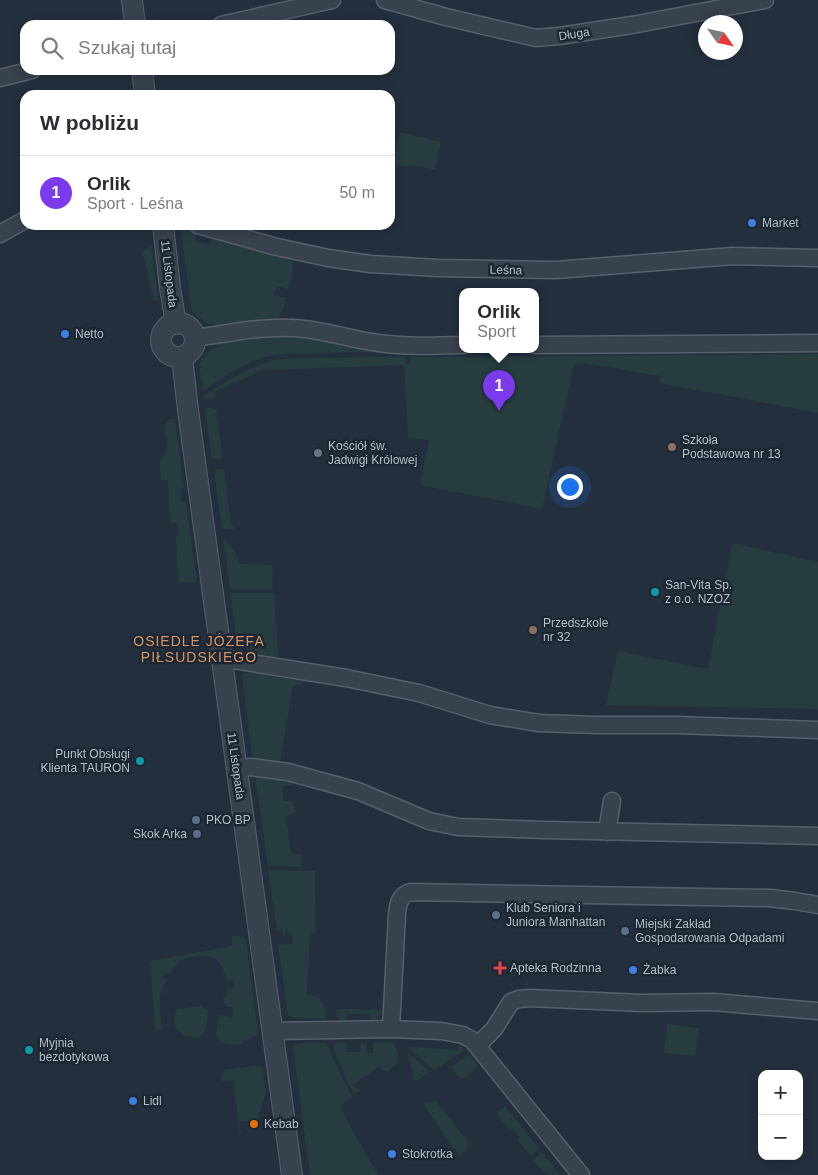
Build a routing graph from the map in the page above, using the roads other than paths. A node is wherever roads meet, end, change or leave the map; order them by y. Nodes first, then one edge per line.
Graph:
1 (132, 0) edge
2 (332, 0) edge
3 (385, 0) edge
4 (765, 0) edge
5 (135, 20) edge
6 (243, 20) edge
7 (20, 73) edge
8 (143, 75) edge
9 (0, 78) edge
10 (144, 90) edge
11 (20, 223) edge
12 (164, 230) edge
13 (216, 230) edge
14 (0, 234) edge
15 (818, 258) edge
16 (176, 324) junction
17 (195, 338) junction
18 (818, 343) edge
19 (459, 345) edge
20 (539, 345) edge
21 (182, 357) junction
22 (221, 658) junction
23 (818, 730) edge
24 (236, 769) junction
25 (612, 802) dead end
26 (607, 832) junction
27 (818, 836) edge
28 (818, 905) edge
29 (818, 1011) edge
30 (391, 1029) junction
31 (272, 1031) junction
32 (477, 1046) junction
33 (292, 1175) edge
34 (581, 1175) edge

1 - 5 street
2 - 6 street
3 - 4 street, Długa
7 - 9 street
8 - 10 street
11 - 14 street
12 - 16 street, 11 Listopada
13 - 15 street, Leśna
16 - 17 street
16 - 21 street
17 - 19 street
17 - 21 street
18 - 20 street
21 - 22 street, 11 Listopada
22 - 23 street
22 - 24 street, 11 Listopada
24 - 26 street
24 - 31 street, 11 Listopada
25 - 26 street
26 - 27 street
28 - 30 street
29 - 32 street
30 - 31 street
30 - 32 street
31 - 33 street, 11 Listopada
32 - 34 street

